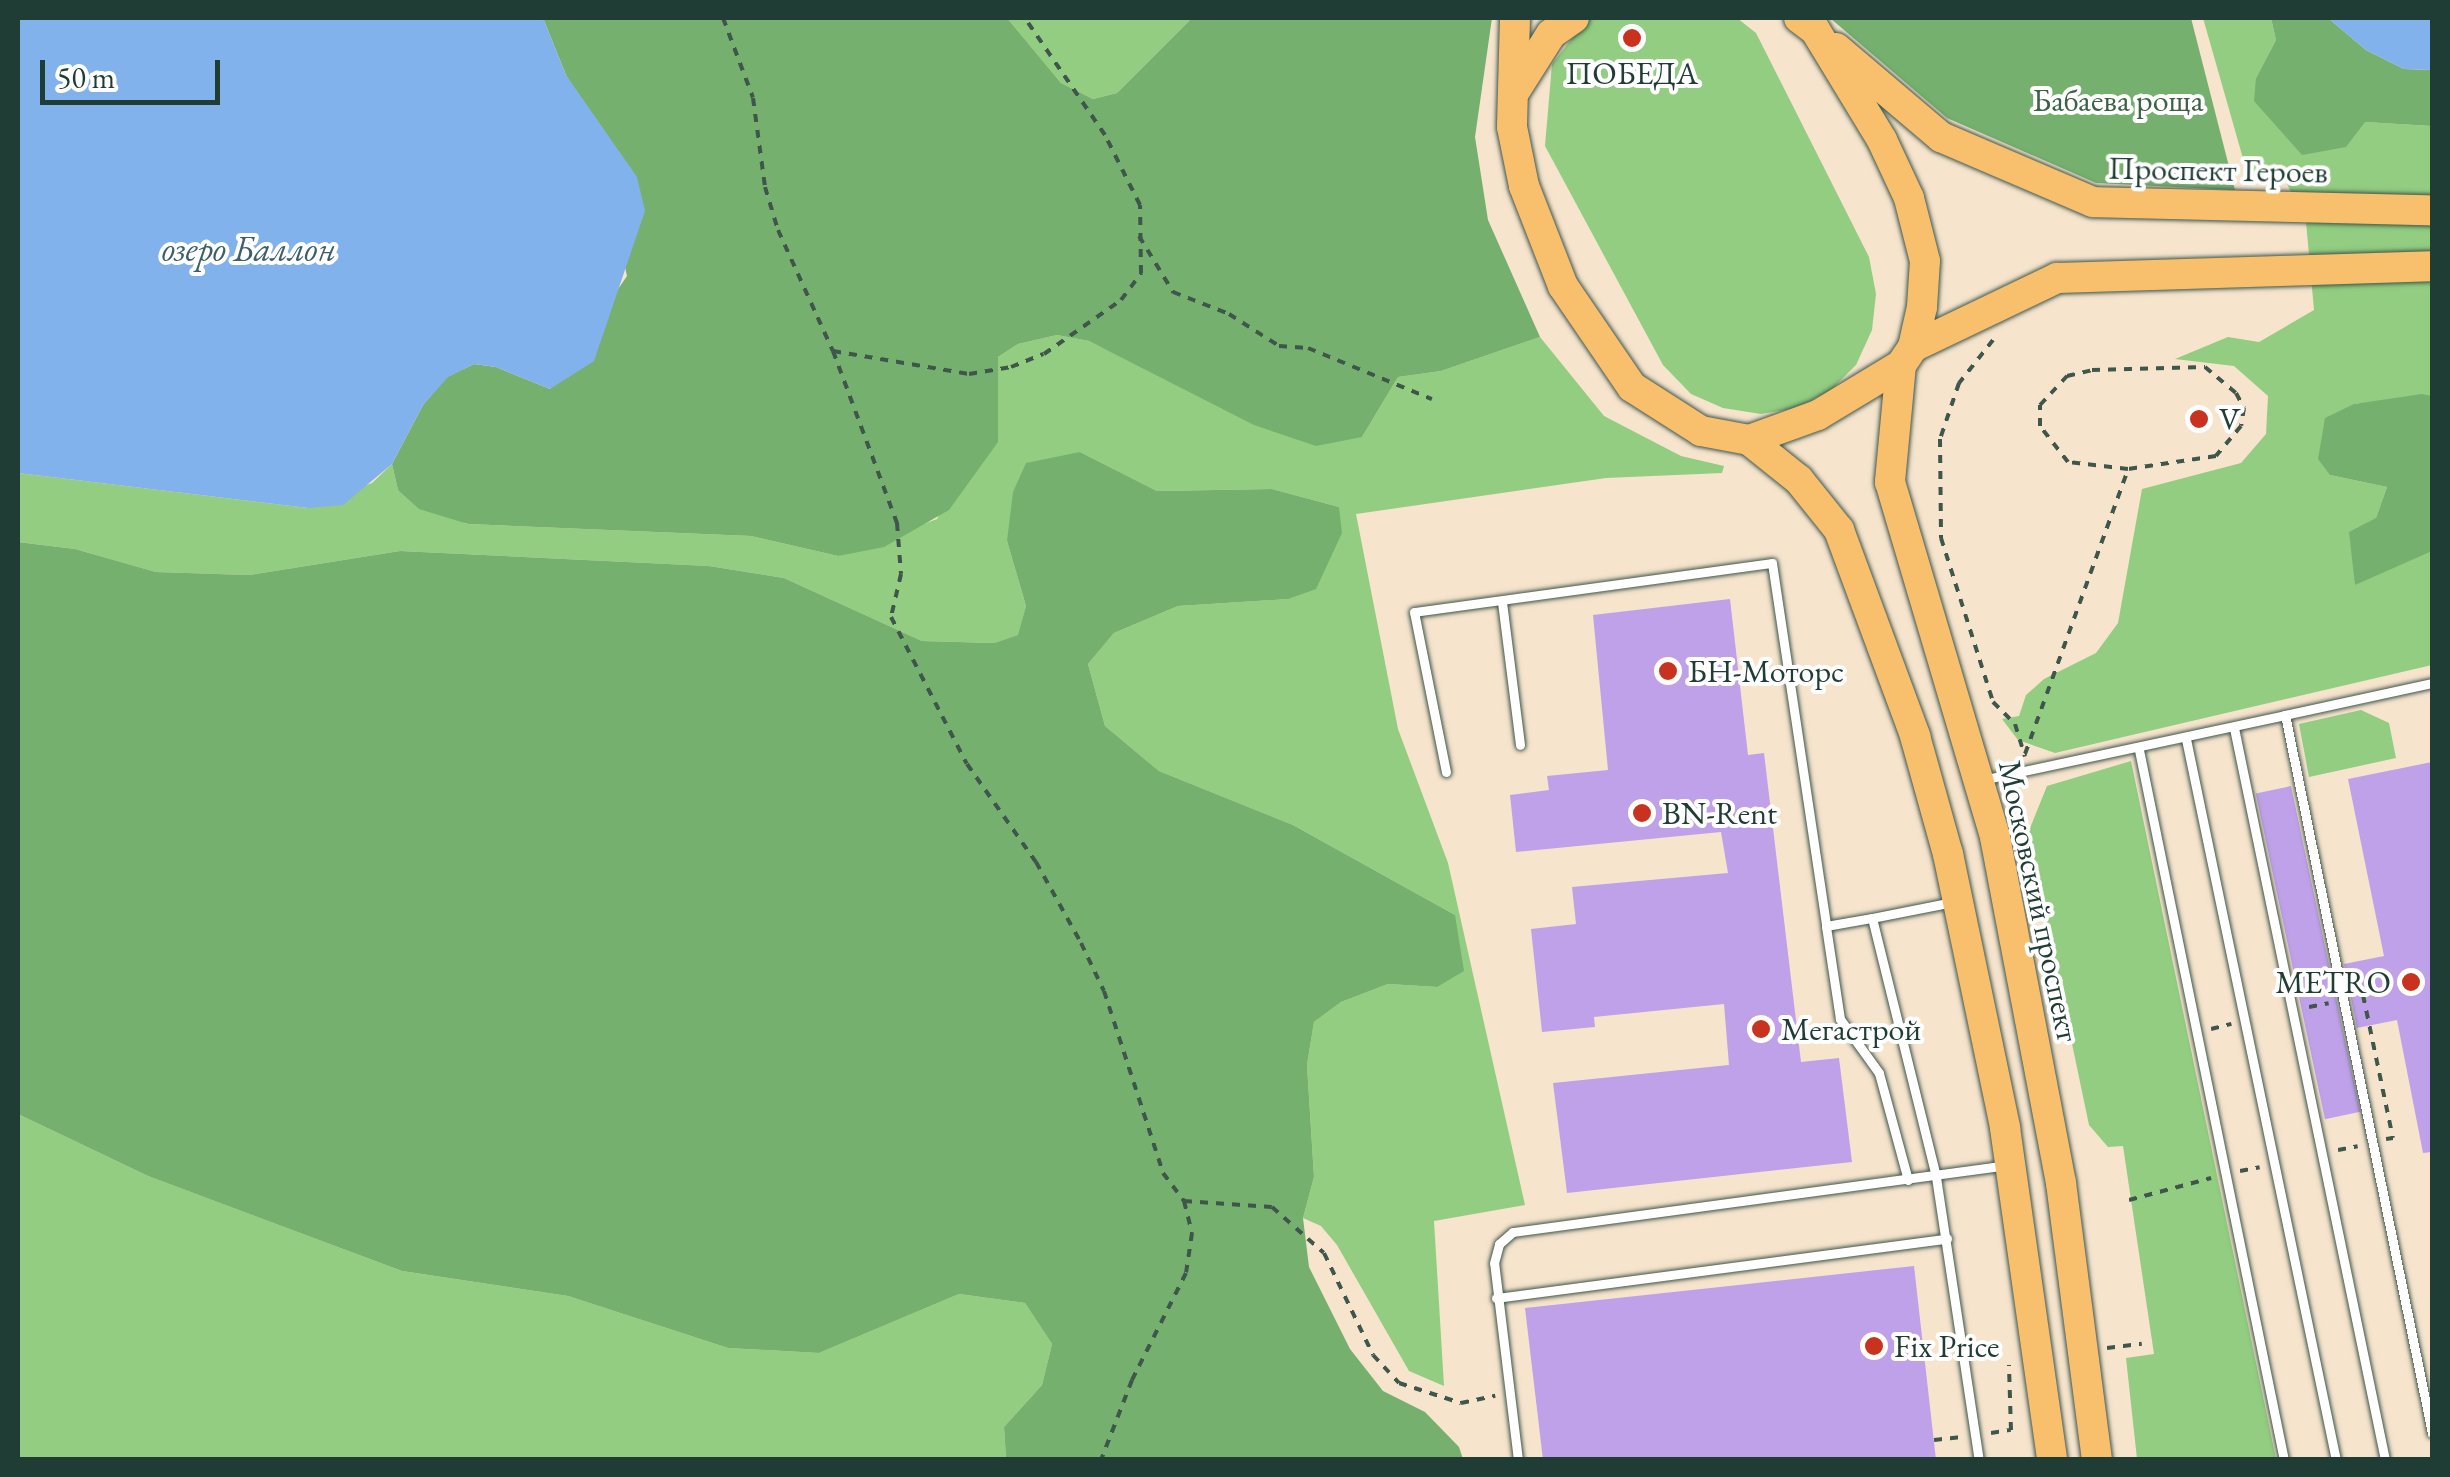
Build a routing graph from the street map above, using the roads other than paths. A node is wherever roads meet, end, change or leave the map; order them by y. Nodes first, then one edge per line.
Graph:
1 (1515, 18) edge
2 (1574, 18) edge
3 (1807, 24) edge
4 (1516, 91) junction
5 (2432, 210) edge
6 (2432, 266) edge
7 (1907, 356) junction
8 (1749, 440) junction
9 (1502, 602) junction
10 (2432, 683) edge
11 (2285, 716) junction
12 (2234, 728) junction
13 (2186, 739) junction
14 (1520, 745) dead end
15 (2140, 750) junction
16 (1446, 772) dead end
17 (1980, 780) junction
18 (1958, 900) junction
19 (1872, 918) junction
20 (1826, 926) junction
21 (2011, 1165) junction
22 (1936, 1177) junction
23 (1908, 1180) junction
24 (1948, 1239) junction
25 (1496, 1298) junction
26 (2432, 1433) edge
27 (1518, 1460) edge
28 (1979, 1460) edge
29 (2052, 1460) edge
30 (2097, 1460) edge
31 (2284, 1460) edge
32 (2336, 1460) edge
33 (2385, 1460) edge

1 - 4 main road
2 - 4 main road
3 - 5 main road, Проспект Героев
3 - 7 main road, Московский проспект
4 - 8 main road
6 - 7 main road
7 - 8 main road
7 - 17 main road, Московский проспект
8 - 18 main road
9 - 14 lane
9 - 16 lane
9 - 20 lane
10 - 11 lane
11 - 12 lane
11 - 26 lane
12 - 13 lane
12 - 33 lane
13 - 15 lane
13 - 32 lane
15 - 17 lane
15 - 31 lane
17 - 30 main road, Московский проспект
18 - 19 lane
18 - 21 main road
19 - 20 lane
19 - 22 lane
20 - 23 lane
21 - 22 lane
21 - 29 main road
22 - 23 lane
22 - 24 lane
23 - 25 lane
24 - 25 lane
24 - 28 lane
25 - 27 lane

